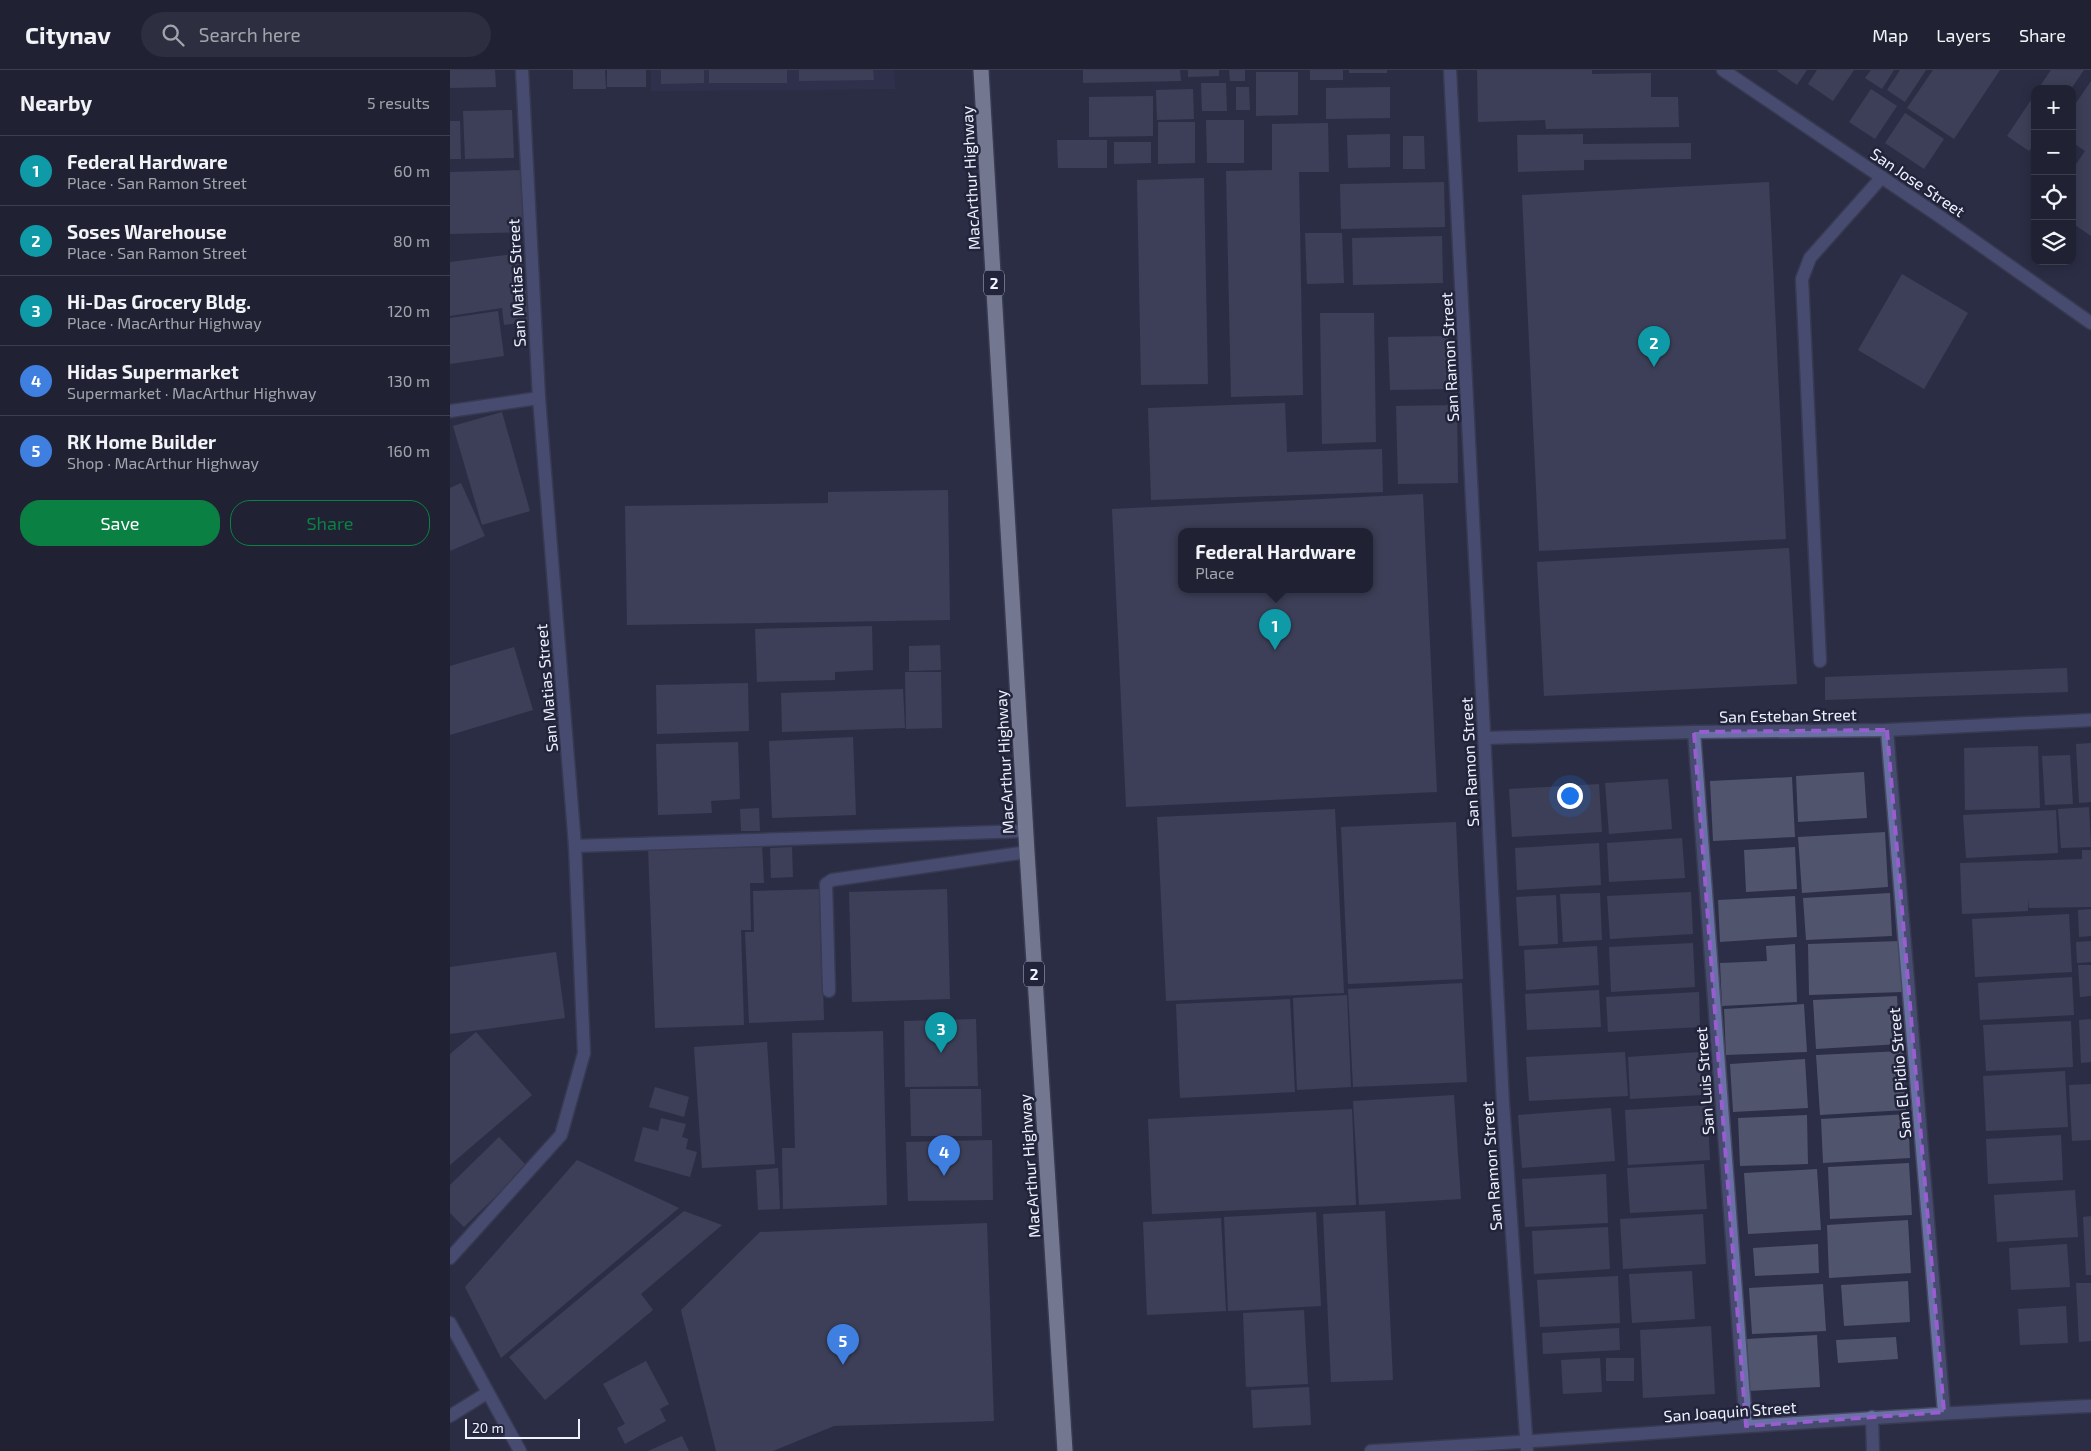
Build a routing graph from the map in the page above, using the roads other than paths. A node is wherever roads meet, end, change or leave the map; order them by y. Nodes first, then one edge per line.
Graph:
1 (522, 70) edge
2 (981, 70) edge
3 (1450, 70) edge
4 (1723, 70) edge
5 (1882, 177) junction
6 (2091, 323) edge
7 (538, 398) junction
8 (450, 411) edge
9 (1820, 661) dead end
10 (2091, 720) edge
11 (1886, 730) junction
12 (1694, 732) junction
13 (1484, 738) junction
14 (1026, 831) junction
15 (575, 846) junction
16 (1027, 852) junction
17 (829, 991) dead end
18 (450, 1258) edge
19 (450, 1323) edge
20 (487, 1392) junction
21 (2091, 1406) edge
22 (1944, 1412) junction
23 (450, 1416) edge
24 (1872, 1418) junction
25 (1746, 1426) junction
26 (1527, 1447) edge
27 (520, 1451) edge
28 (1065, 1451) edge
29 (1371, 1451) edge
30 (1873, 1451) edge

1 - 7 street, San Matias Street
2 - 14 highway, MacArthur Highway / 2
3 - 13 street, San Ramon Street
4 - 5 street, San Jose Street
5 - 6 street, San Jose Street
5 - 9 street
7 - 8 street
7 - 15 street, San Matias Street
10 - 11 street, San Esteban Street
11 - 12 street, San Esteban Street
11 - 22 street, San El Pidio Street
12 - 13 street, San Esteban Street
12 - 25 street, San Luis Street
13 - 26 street, San Ramon Street
14 - 15 street
14 - 16 highway, MacArthur Highway / 2
15 - 18 street, San Matias Street
16 - 17 street
16 - 28 highway, MacArthur Highway / 2
19 - 20 street
20 - 23 street
20 - 27 street
21 - 22 street, San Joaquin Street
22 - 24 street, San Joaquin Street
24 - 25 street, San Joaquin Street
24 - 30 street
25 - 26 street, San Joaquin Street
26 - 29 street, San Joaquin Street

